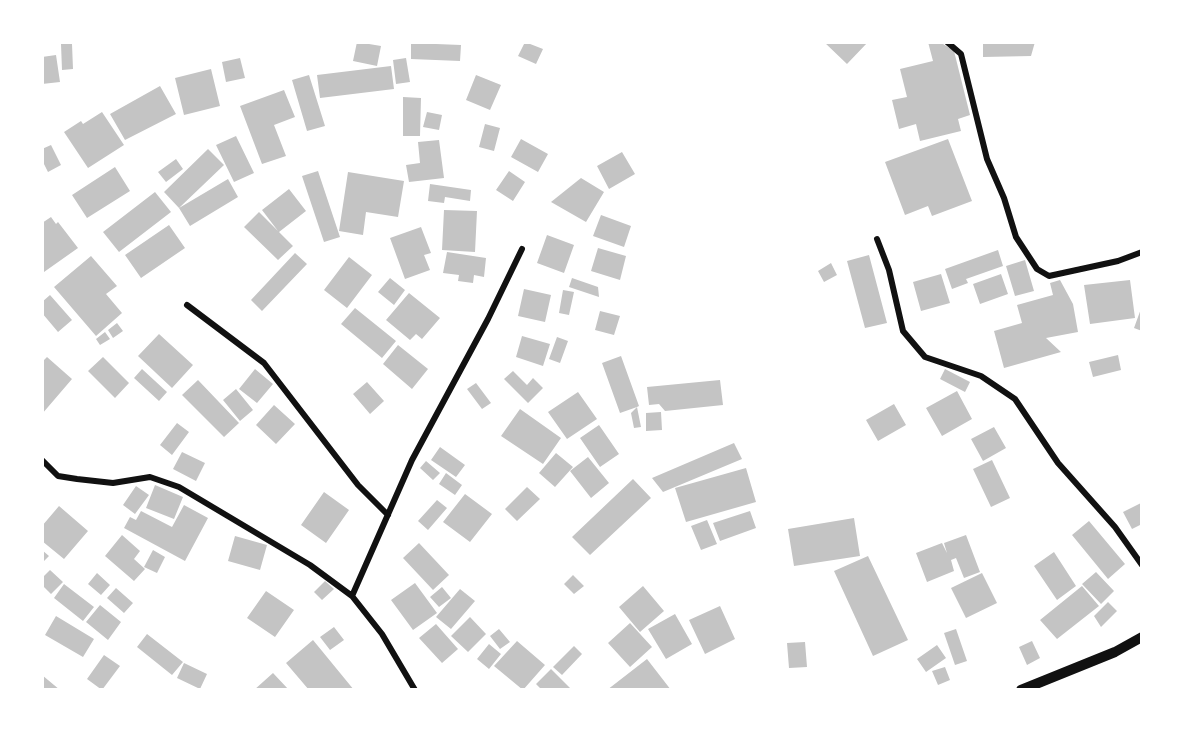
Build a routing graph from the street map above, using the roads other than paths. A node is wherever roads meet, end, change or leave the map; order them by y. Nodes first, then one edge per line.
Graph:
1 (947, 42) edge
2 (877, 238) dead end
3 (522, 249) dead end
4 (1142, 252) edge
5 (187, 305) dead end
6 (42, 460) edge
7 (388, 515) junction
8 (1142, 565) edge
9 (352, 596) junction
10 (1142, 638) edge
11 (415, 690) edge
12 (1021, 690) edge

1 - 4 street
2 - 8 street
3 - 7 street
5 - 7 street
6 - 9 street
7 - 9 street
9 - 11 street
10 - 12 street

